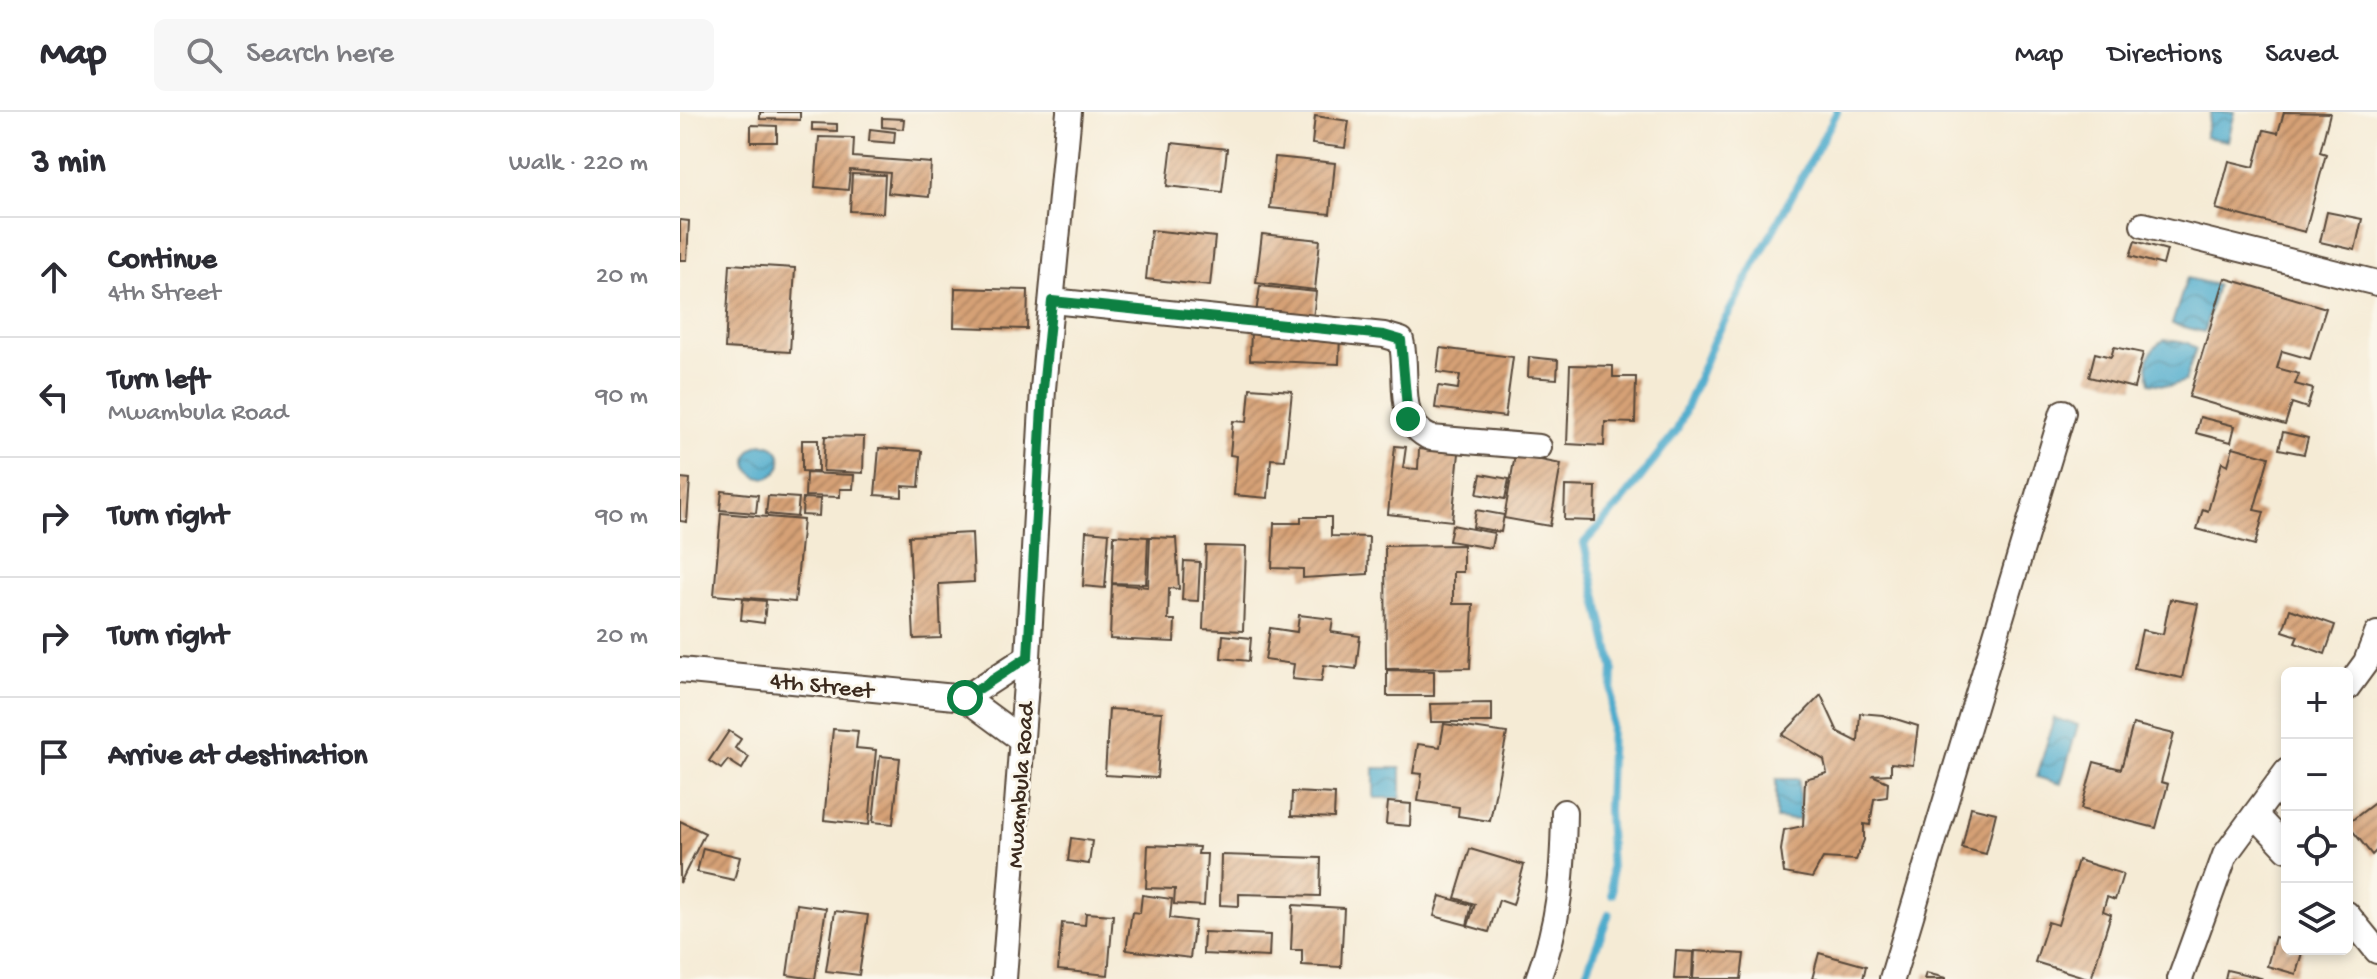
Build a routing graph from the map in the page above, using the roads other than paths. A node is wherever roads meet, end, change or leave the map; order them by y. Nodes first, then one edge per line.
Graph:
1 (1069, 112) edge
2 (2143, 225) dead end
3 (2377, 283) edge
4 (1052, 301) junction
5 (2063, 412) dead end
6 (1539, 447) dead end
7 (2377, 634) edge
8 (1028, 657) junction
9 (680, 670) edge
10 (2353, 680) edge
11 (965, 698) junction
12 (1022, 740) junction
13 (2281, 779) edge
14 (1564, 812) dead end
15 (2255, 815) junction
16 (2281, 843) edge
17 (2353, 921) edge
18 (2377, 951) edge
19 (1004, 979) edge
20 (1538, 979) edge
21 (1892, 979) edge
22 (2180, 979) edge

1 - 4 street, Mwambula Road
2 - 3 street
4 - 6 street
4 - 8 street, Mwambula Road
5 - 21 street
7 - 10 street
8 - 11 street
8 - 12 street, Mwambula Road
9 - 11 street, 4th Street
11 - 12 street
12 - 19 street, Mwambula Road
13 - 15 street
14 - 20 street
15 - 16 street
15 - 22 street
17 - 18 street

